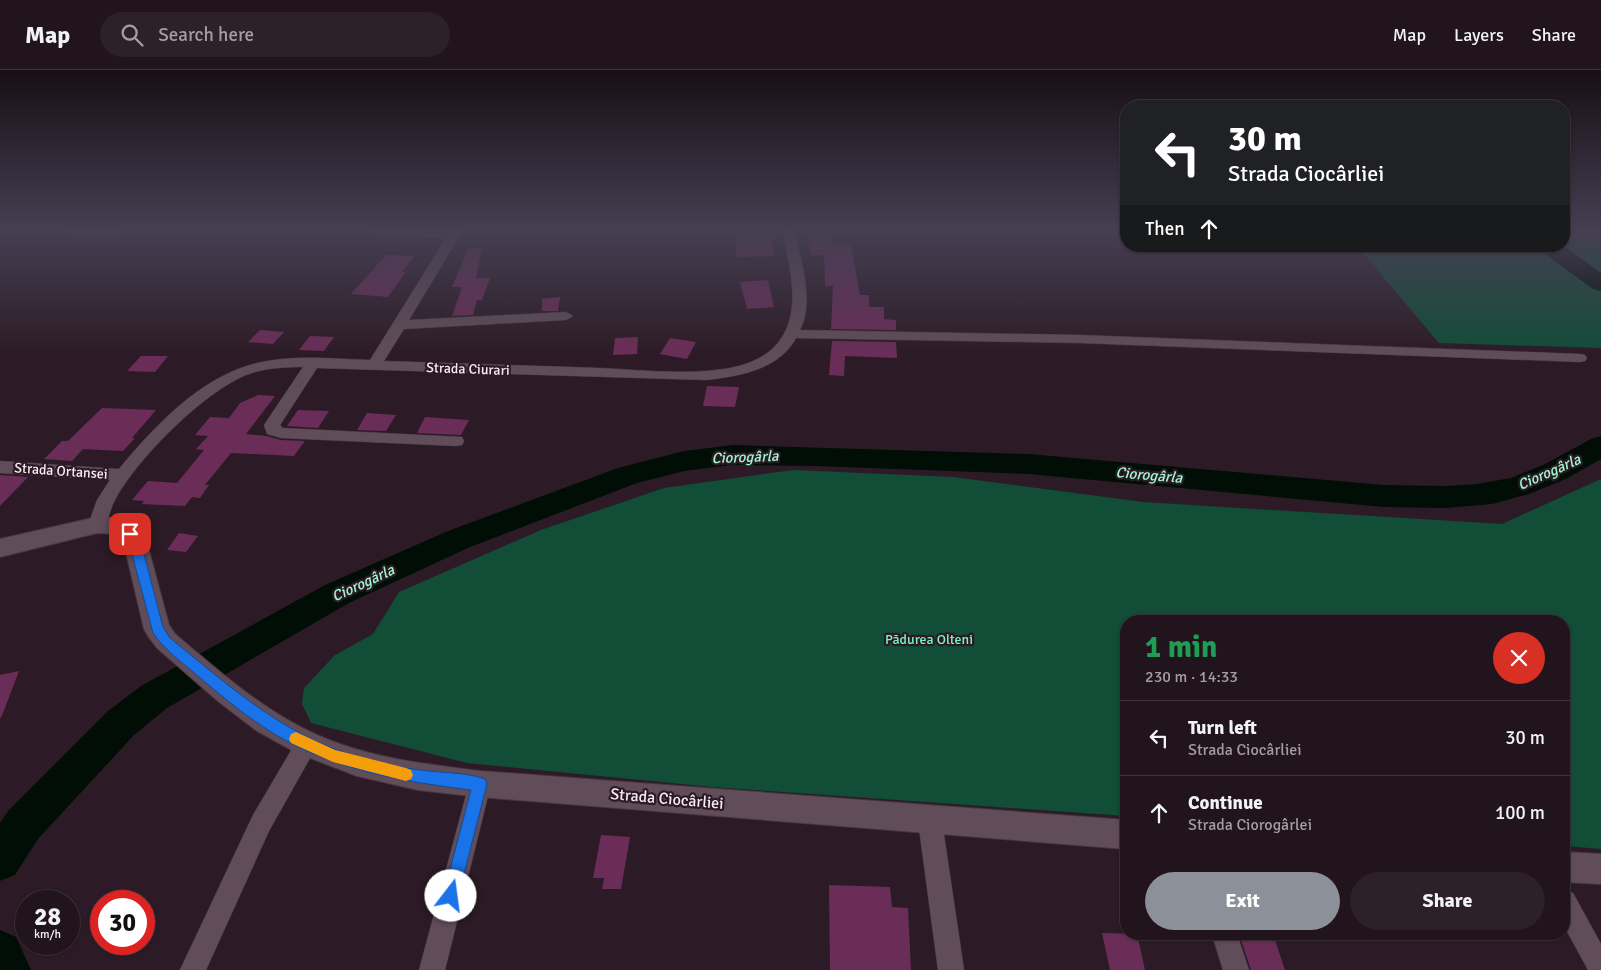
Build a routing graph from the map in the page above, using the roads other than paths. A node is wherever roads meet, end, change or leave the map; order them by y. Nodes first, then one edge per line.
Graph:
1 (431, 272) edge
2 (795, 272) edge
3 (566, 316) dead end
4 (399, 324) junction
5 (791, 334) junction
6 (1580, 358) dead end
7 (313, 362) junction
8 (374, 366) junction
9 (456, 441) dead end
10 (0, 467) edge
11 (122, 475) junction
12 (97, 525) junction
13 (0, 548) edge
14 (307, 744) junction
15 (480, 784) junction
16 (930, 821) junction
17 (1120, 835) edge
18 (1570, 866) edge
19 (1601, 869) edge
20 (1570, 913) edge
21 (1227, 940) edge
22 (1601, 969) edge
23 (193, 970) edge
24 (432, 970) edge
25 (951, 970) edge
26 (1236, 970) edge

1 - 4 street
2 - 5 street, Strada Ciurari
3 - 4 street
4 - 8 street
5 - 6 street
5 - 8 street, Strada Ciurari
7 - 8 street, Strada Ciurari
7 - 9 street
7 - 11 street, Strada Ciurari
10 - 11 street, Strada Ortansei
11 - 12 street, Strada Ciurari
12 - 13 street, Strada Ciocârliei
12 - 14 street, Strada Ciocârliei
14 - 15 street, Strada Ciocârliei
14 - 23 street
15 - 16 street, Strada Ciocârliei
15 - 24 street
16 - 17 street, Strada Ciocârliei
16 - 25 street
18 - 19 street
20 - 22 street
21 - 26 street

